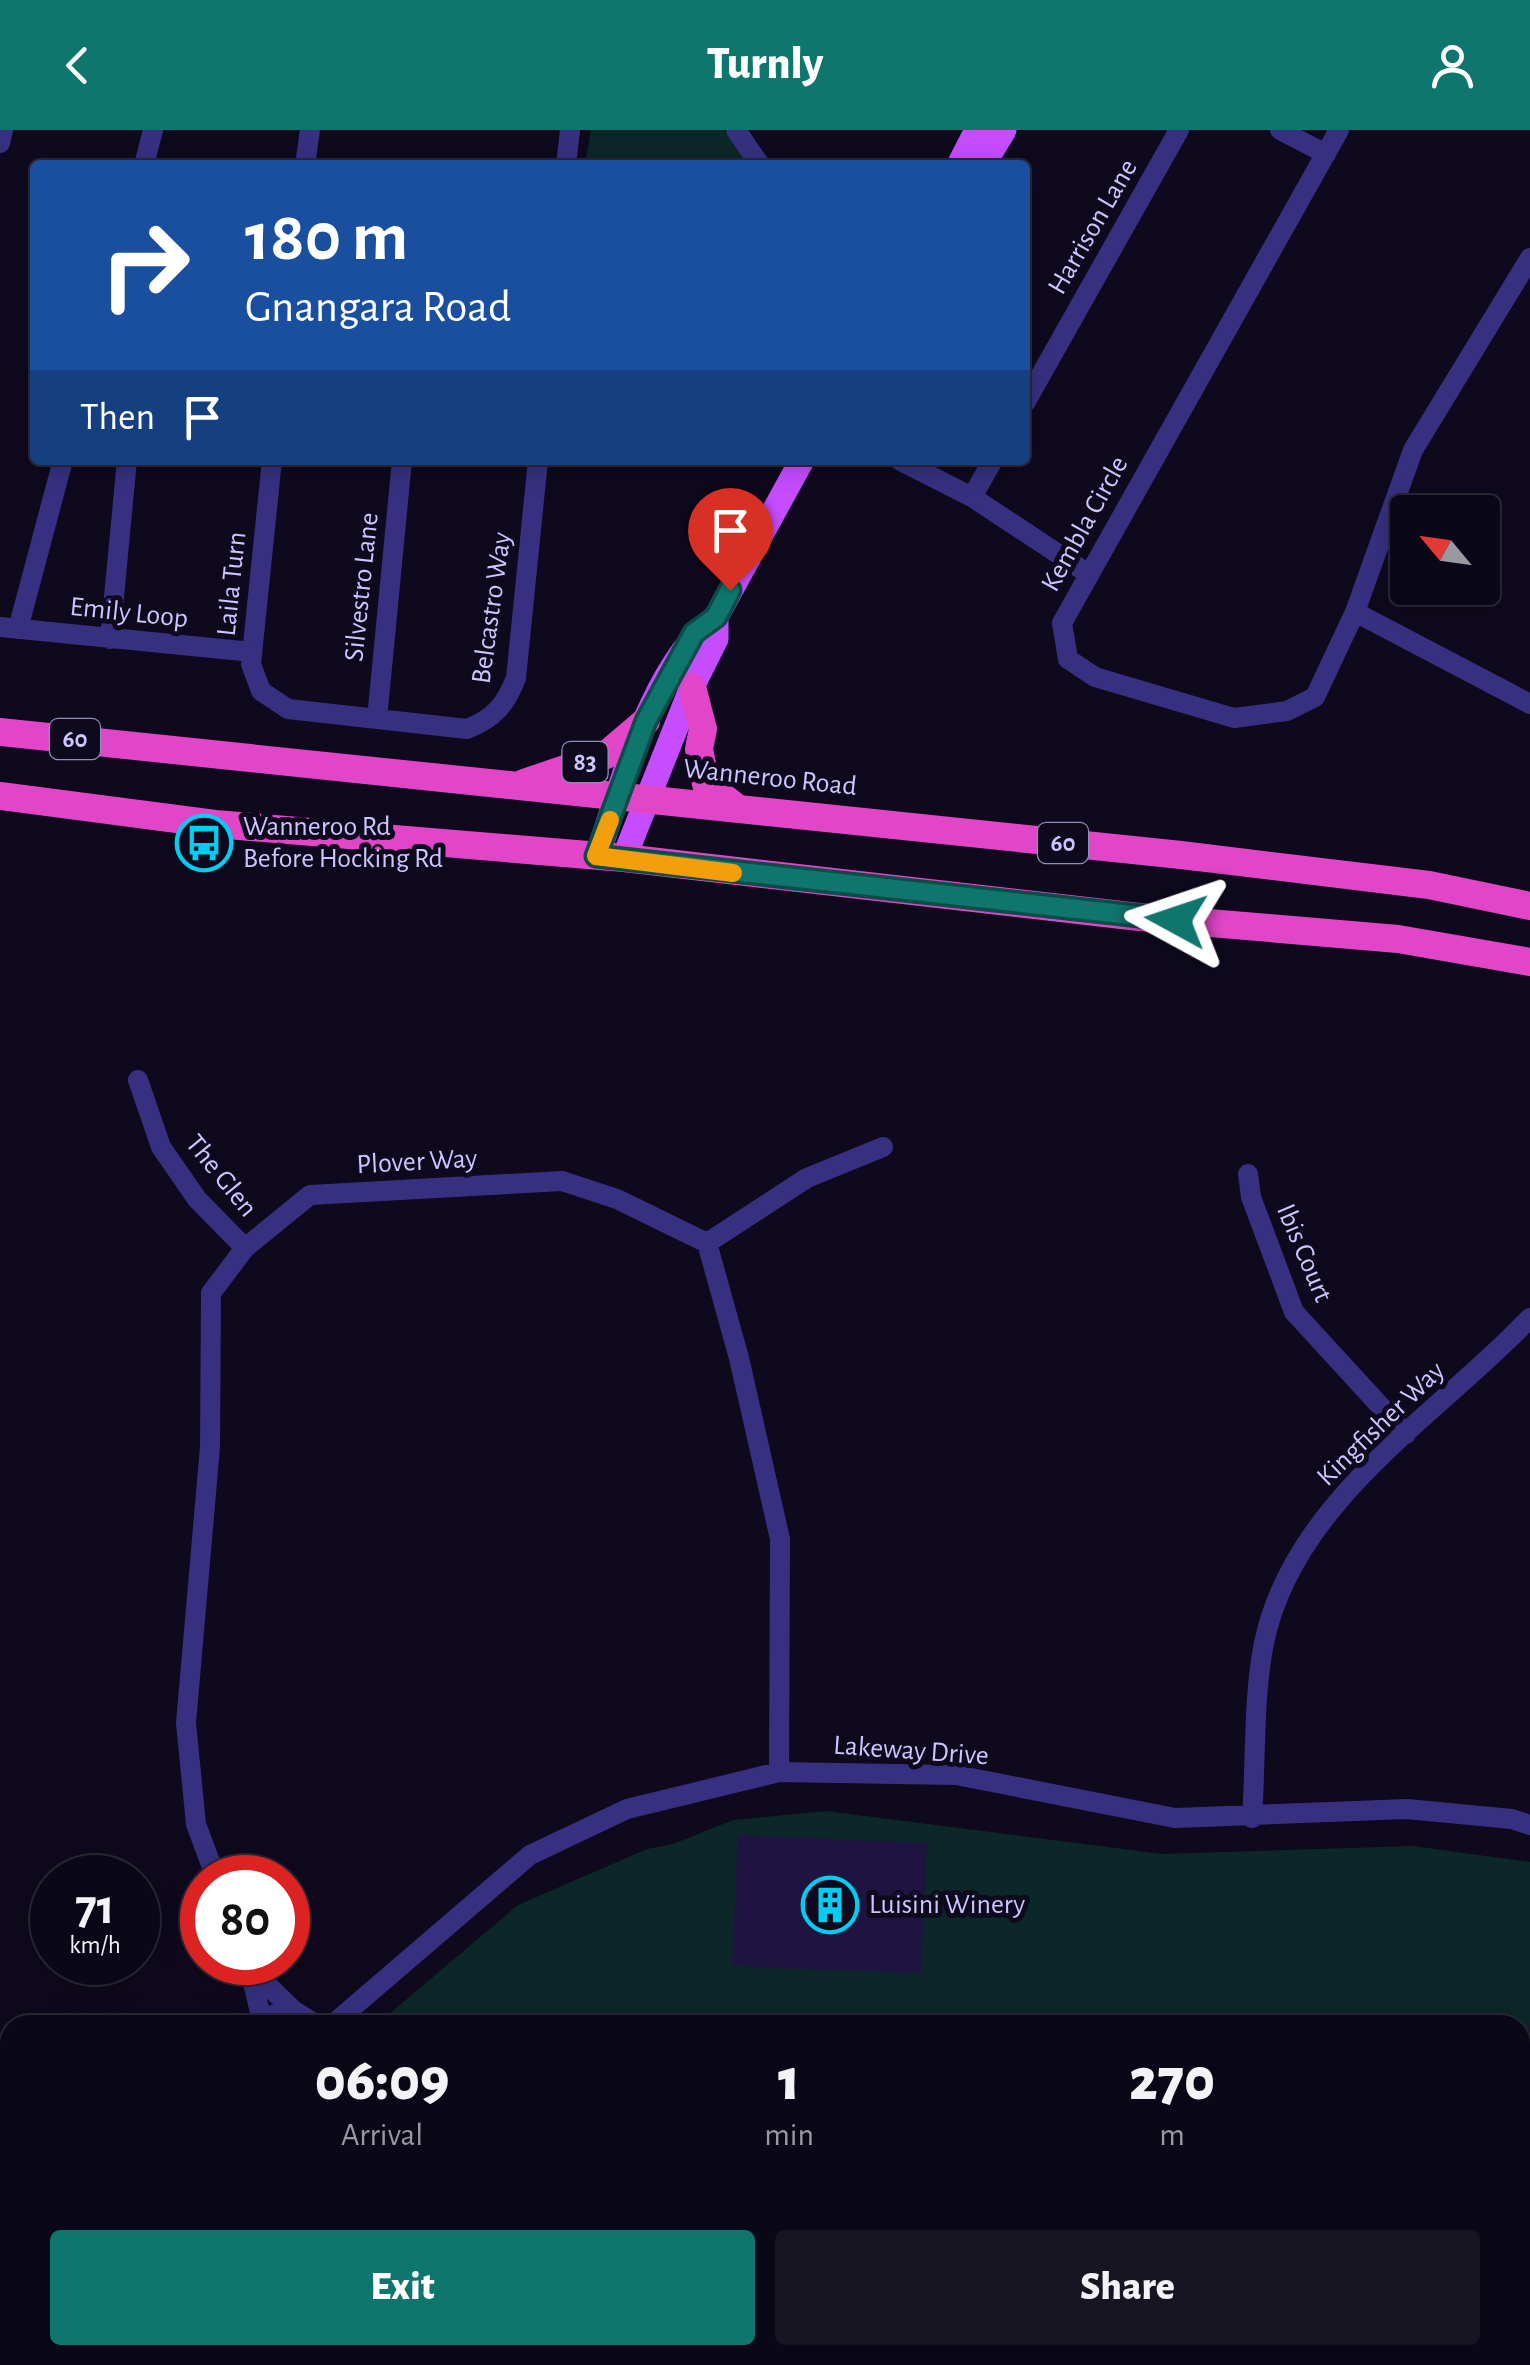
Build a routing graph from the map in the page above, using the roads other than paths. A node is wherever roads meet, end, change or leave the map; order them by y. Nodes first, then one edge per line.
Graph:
1 (3, 130) edge
2 (153, 130) edge
3 (310, 130) edge
4 (570, 130) edge
5 (736, 130) edge
6 (977, 130) edge
7 (1004, 130) edge
8 (1179, 130) edge
9 (1280, 130) edge
10 (1339, 130) edge
11 (0, 142) edge
12 (1326, 154) junction
13 (145, 160) edge
14 (307, 160) edge
15 (567, 160) edge
16 (757, 160) edge
17 (962, 160) edge
18 (987, 160) edge
19 (1530, 258) edge
20 (1030, 394) edge
21 (61, 465) edge
22 (126, 465) edge
23 (271, 465) edge
24 (402, 465) edge
25 (537, 465) edge
26 (799, 465) edge
27 (909, 465) edge
28 (990, 465) edge
29 (972, 497) junction
30 (1087, 573) junction
31 (1355, 612) junction
32 (716, 617) junction
33 (9, 628) edge
34 (110, 639) junction
35 (252, 652) junction
36 (692, 687) junction
37 (277, 704) joint
38 (1530, 704) edge
39 (377, 719) junction
40 (646, 721) junction
41 (0, 732) edge
42 (513, 787) junction
43 (619, 794) junction
44 (0, 796) edge
45 (649, 797) junction
46 (737, 808) junction
47 (610, 858) junction
48 (1530, 906) edge
49 (1530, 962) edge
50 (138, 1080) dead end
51 (882, 1147) dead end
52 (1248, 1174) dead end
53 (707, 1244) junction
54 (245, 1248) junction
55 (1530, 1318) edge
56 (1406, 1434) junction
57 (779, 1772) junction
58 (1252, 1818) junction
59 (1530, 1826) edge
60 (207, 1855) edge
61 (254, 1985) edge
62 (271, 1985) edge
63 (352, 2006) junction
64 (261, 2015) edge
65 (304, 2015) edge
66 (310, 2015) edge
67 (343, 2015) edge

1 - 11 street
2 - 13 street
3 - 14 street
4 - 15 street
5 - 16 street
6 - 17 main road
7 - 18 main road
8 - 20 street, Harrison Lane
9 - 12 street
10 - 12 street, Kembla Circle
12 - 30 street, Kembla Circle
19 - 31 street, Kembla Circle
21 - 33 street
22 - 34 street
23 - 35 street, Laila Turn
24 - 39 street, Silvestro Lane
25 - 39 street, Belcastro Way
26 - 32 main road, 83
27 - 29 street
28 - 29 street
29 - 30 street
30 - 31 street, Kembla Circle
31 - 38 street
32 - 36 main road, 83
32 - 40 main road, 83
33 - 34 street, Emily Loop
34 - 35 street, Emily Loop
35 - 37 street, Laila Turn
36 - 45 main road, 83
36 - 46 highway
37 - 39 street, Belcastro Way
40 - 42 highway, 83
40 - 43 main road, 83
41 - 42 highway, Wanneroo Road / 60
42 - 43 highway, Wanneroo Road / 60
43 - 45 highway, Wanneroo Road / 60
43 - 47 main road, 83
44 - 47 highway
45 - 46 highway, Wanneroo Road / 60
45 - 47 main road, 83
46 - 48 highway, Wanneroo Road / 60
47 - 49 highway
50 - 54 street, The Glen
51 - 53 street
52 - 56 street, Ibis Court
53 - 54 street, Plover Way
53 - 57 street
54 - 60 street, Plover Way
55 - 56 street, Kingfisher Way
56 - 58 street, Kingfisher Way
57 - 58 street, Lakeway Drive
57 - 63 street, Lakeway Drive
58 - 59 street, Lakeway Drive
61 - 64 street
62 - 65 street
63 - 66 street
63 - 67 street, Lakeway Drive

